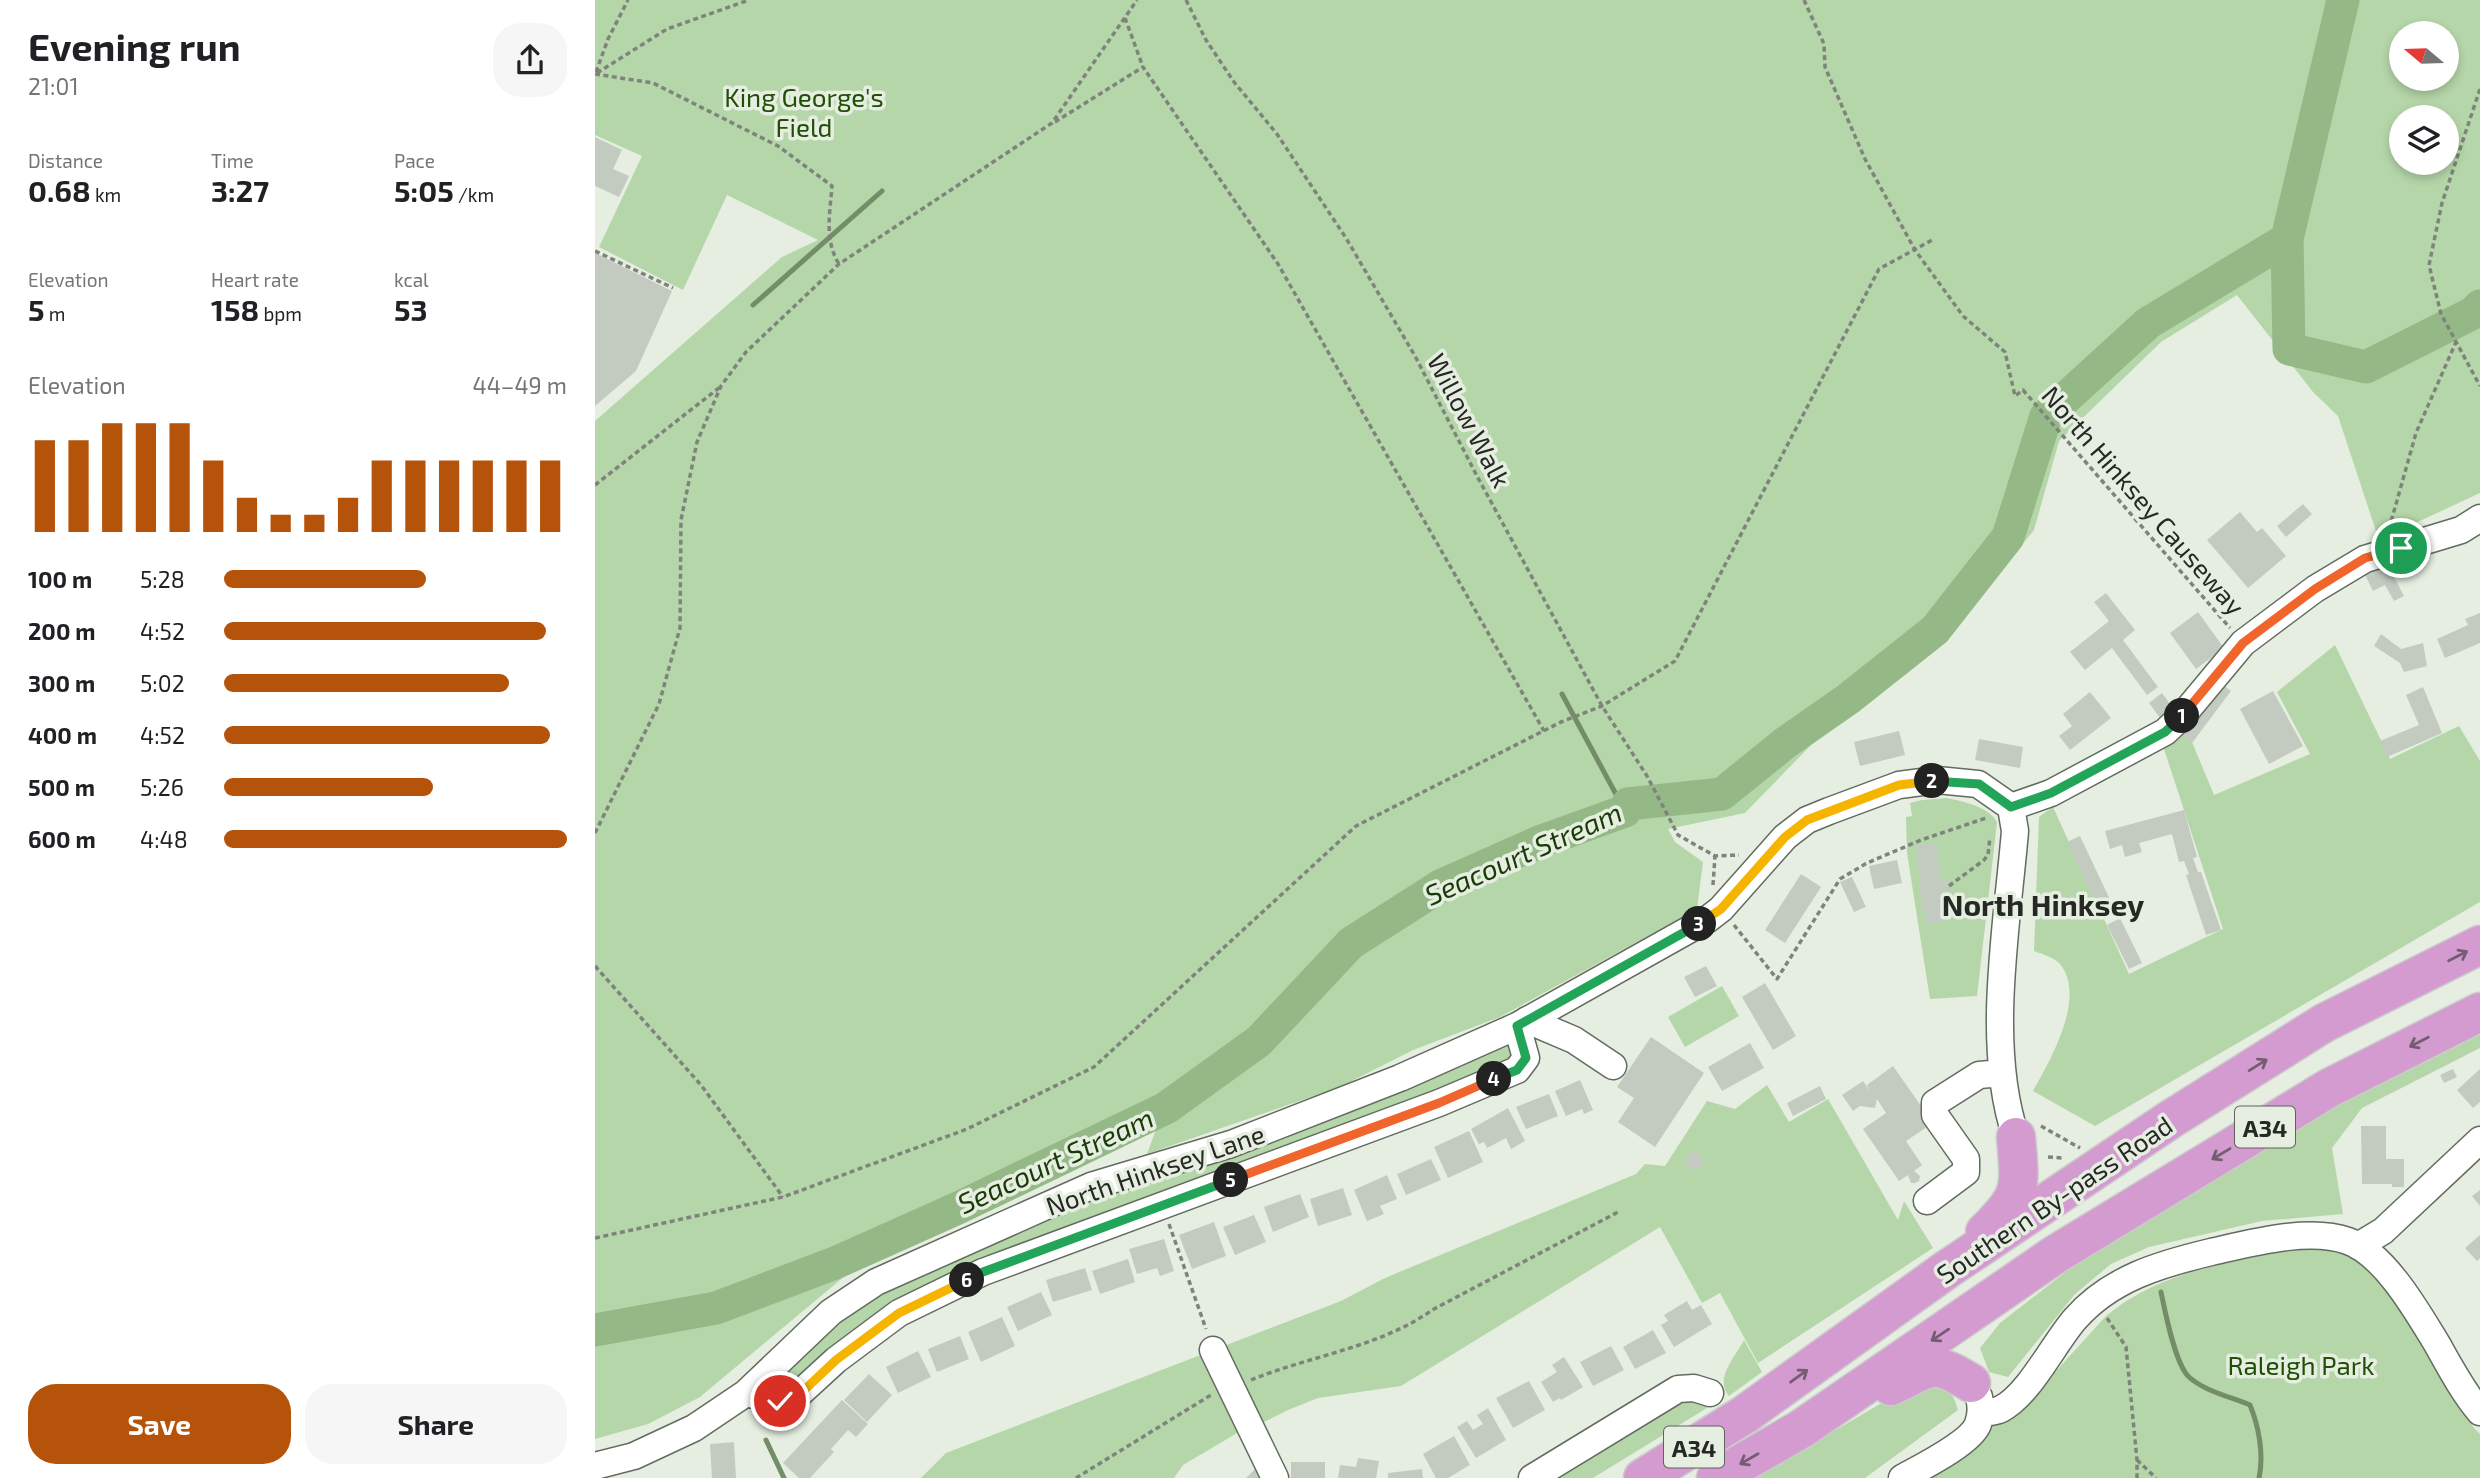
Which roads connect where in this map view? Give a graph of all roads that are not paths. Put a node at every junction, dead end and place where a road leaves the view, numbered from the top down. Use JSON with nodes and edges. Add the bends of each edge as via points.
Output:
{"nodes":[{"id":1,"x":2480,"y":518,"type":"edge"},
{"id":2,"x":2002,"y":811,"type":"junction"},
{"id":3,"x":2480,"y":945,"type":"edge"},
{"id":4,"x":2480,"y":1012,"type":"edge"},
{"id":5,"x":1522,"y":1023,"type":"junction"},
{"id":6,"x":1613,"y":1066,"type":"dead end"},
{"id":7,"x":2002,"y":1073,"type":"junction"},
{"id":8,"x":2024,"y":1128,"type":"junction"},
{"id":9,"x":2480,"y":1140,"type":"edge"},
{"id":10,"x":2138,"y":1141,"type":"junction"},
{"id":11,"x":1927,"y":1201,"type":"dead end"},
{"id":12,"x":2358,"y":1246,"type":"junction"},
{"id":13,"x":2056,"y":1254,"type":"junction"},
{"id":14,"x":1946,"y":1270,"type":"junction"},
{"id":15,"x":1213,"y":1350,"type":"road end"},
{"id":16,"x":745,"y":1393,"type":"junction"},
{"id":17,"x":1710,"y":1393,"type":"dead end"},
{"id":18,"x":1976,"y":1398,"type":"junction"},
{"id":19,"x":2480,"y":1412,"type":"edge"},
{"id":20,"x":1801,"y":1429,"type":"junction"},
{"id":21,"x":595,"y":1466,"type":"edge"},
{"id":22,"x":1275,"y":1478,"type":"edge"},
{"id":23,"x":1532,"y":1478,"type":"edge"},
{"id":24,"x":1643,"y":1478,"type":"edge"},
{"id":25,"x":1716,"y":1478,"type":"edge"},
{"id":26,"x":1902,"y":1478,"type":"edge"}],
"edges":[{"from":1,"to":2,"type":"street","via":[[2461,530],[2365,558],[2243,643],[2165,732],[2051,793]]},
{"from":2,"to":5,"type":"street","name":"North Hinksey Lane","via":[[1979,784],[1937,780],[1899,785],[1807,820],[1785,837],[1708,919]]},
{"from":2,"to":7,"type":"street","via":[[2015,831],[2001,995]]},
{"from":10,"to":3,"type":"highway","name":"Southern By-pass Road","number":"A34","one_way":true,"via":[[2324,1023]]},
{"from":4,"to":13,"type":"highway","name":"Southern By-pass Road","number":"A34","one_way":true,"via":[[2329,1088]]},
{"from":5,"to":6,"type":"street","via":[[1574,1040]]},
{"from":5,"to":16,"type":"street","name":"North Hinksey Lane","via":[[1400,1078],[1231,1144],[1091,1186],[876,1282],[831,1312]]},
{"from":5,"to":16,"type":"street","name":"North Hinksey Lane","via":[[1526,1058],[1517,1070],[983,1272],[899,1313],[836,1360],[800,1394],[780,1401]]},
{"from":7,"to":8,"type":"street","via":[[2003,1090]]},
{"from":7,"to":11,"type":"street","via":[[1979,1075],[1935,1103],[1935,1115],[1966,1159],[1966,1172]]},
{"from":8,"to":10,"type":"highway","via":[[2032,1160],[2042,1170],[2059,1173]]},
{"from":8,"to":14,"type":"highway","via":[[2020,1185],[2011,1205]]},
{"from":9,"to":12,"type":"street","via":[[2383,1231]]},
{"from":10,"to":14,"type":"highway","name":"Southern By-pass Road","number":"A34"},
{"from":12,"to":18,"type":"street","via":[[2314,1236],[2273,1239],[2168,1263],[2133,1276],[2112,1287],[2075,1319],[2019,1395],[2001,1409]]},
{"from":12,"to":19,"type":"street","via":[[2400,1286]]},
{"from":13,"to":18,"type":"highway","via":[[1990,1314],[1973,1338],[1966,1361]]},
{"from":13,"to":20,"type":"highway","name":"Southern By-pass Road","number":"A34","one_way":true},
{"from":24,"to":14,"type":"highway","name":"Southern By-pass Road","number":"A34","one_way":true,"via":[[1744,1415]]},
{"from":15,"to":22,"type":"street"},
{"from":16,"to":21,"type":"street","name":"North Hinksey Lane","via":[[694,1428],[634,1455]]},
{"from":17,"to":23,"type":"street","via":[[1678,1389]]},
{"from":18,"to":20,"type":"highway","via":[[1949,1370],[1932,1366]]},
{"from":18,"to":26,"type":"street","via":[[1978,1427]]},
{"from":20,"to":25,"type":"highway","name":"Southern By-pass Road","number":"A34","one_way":true}]}
